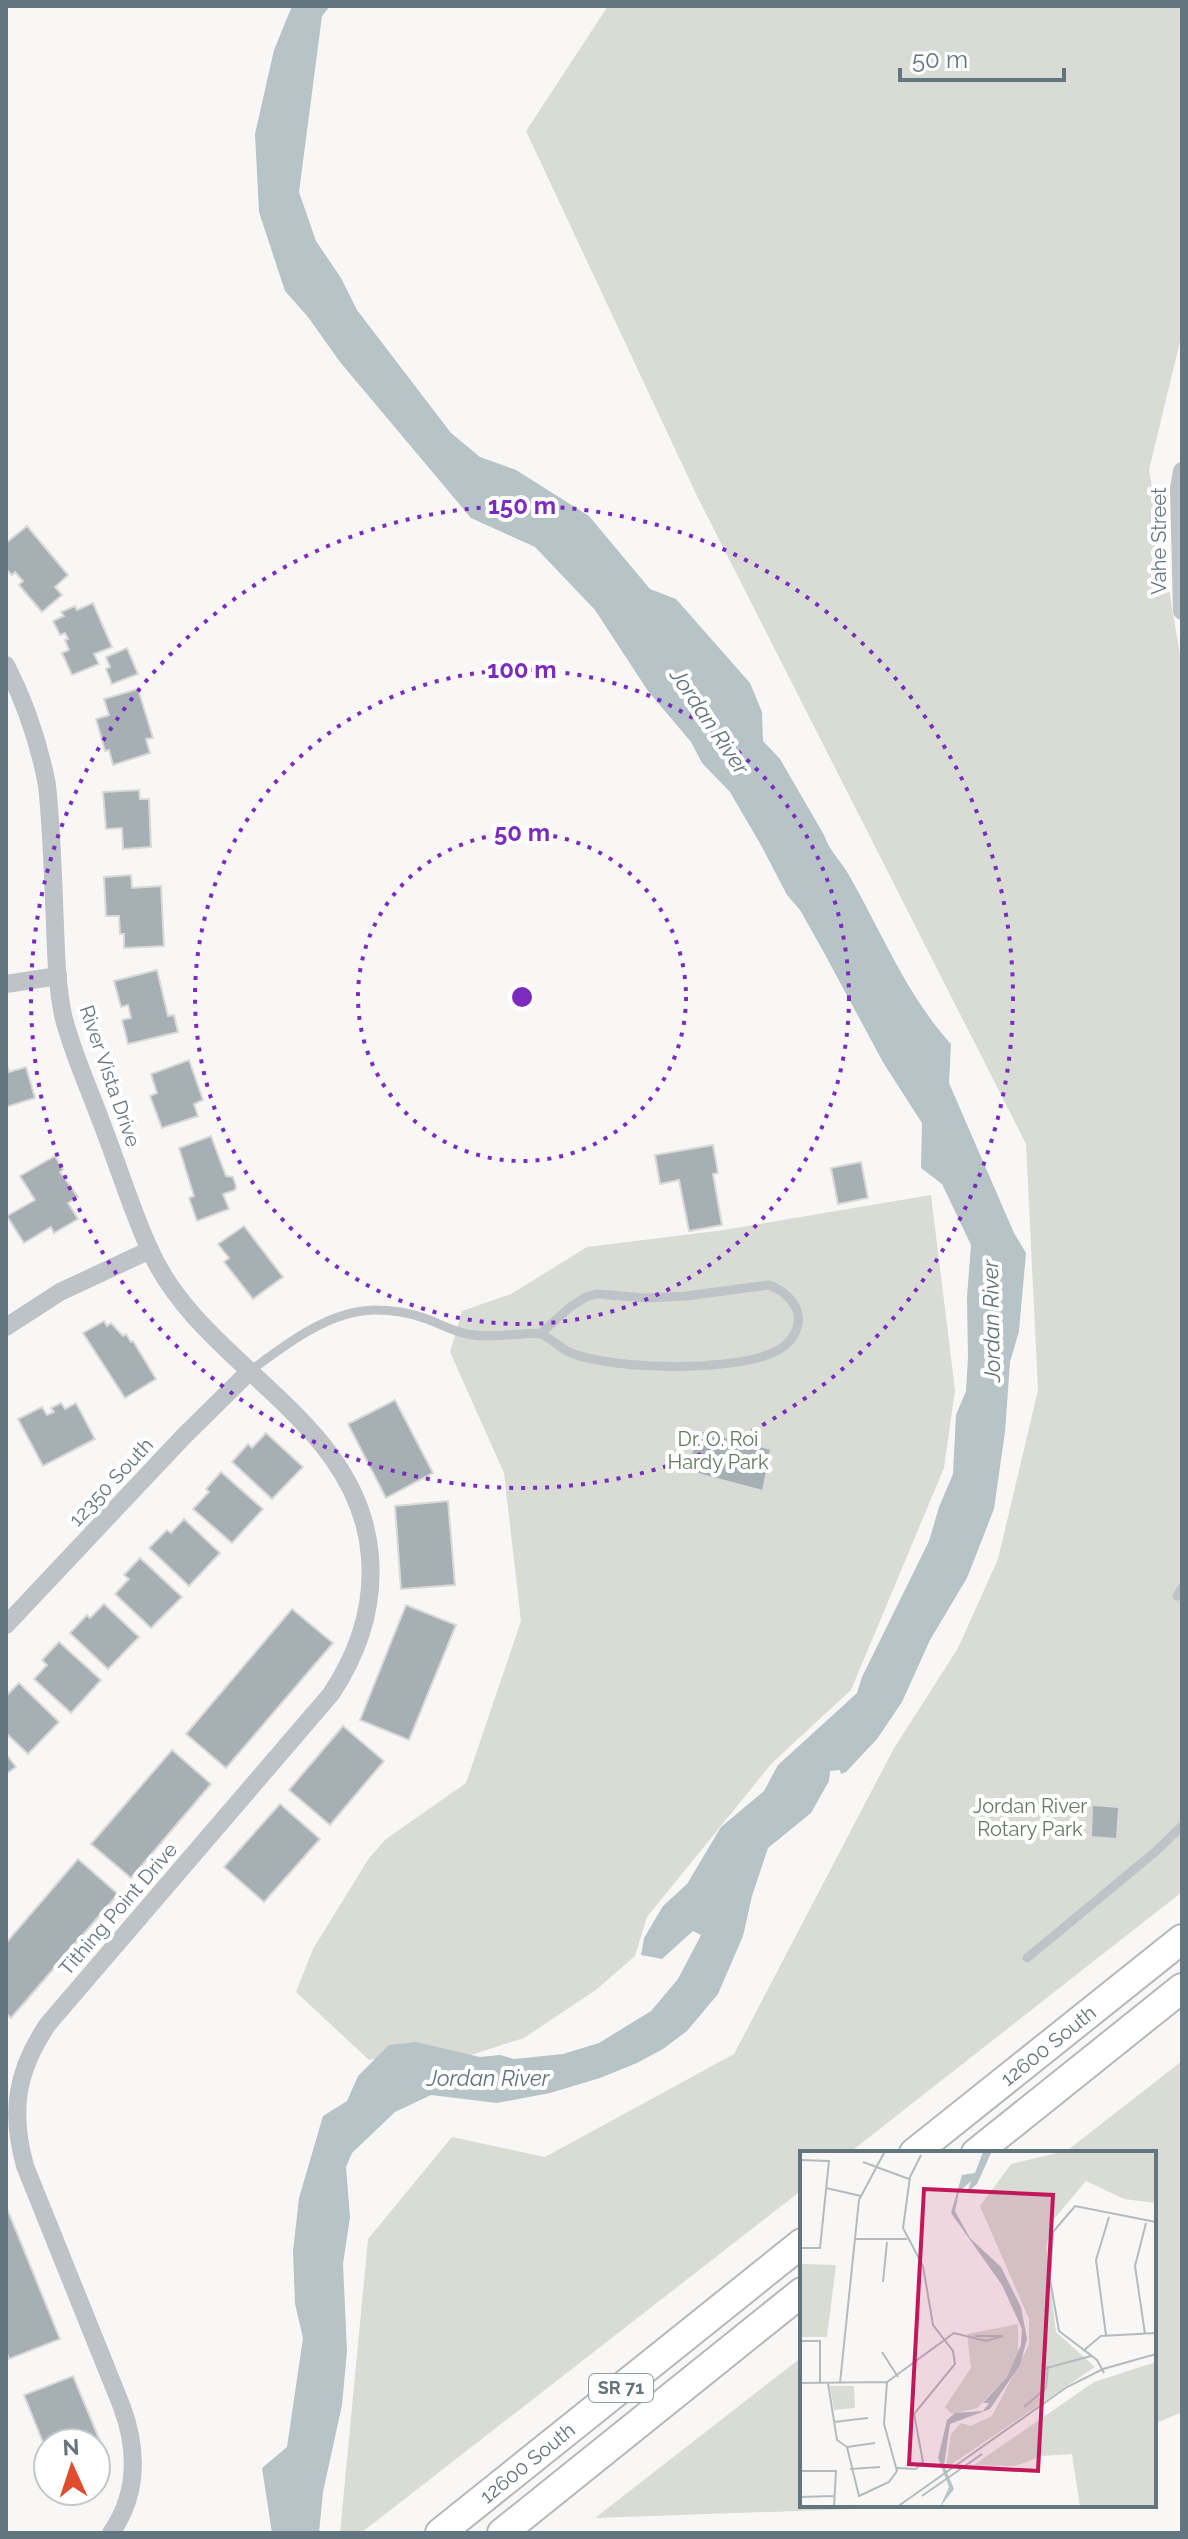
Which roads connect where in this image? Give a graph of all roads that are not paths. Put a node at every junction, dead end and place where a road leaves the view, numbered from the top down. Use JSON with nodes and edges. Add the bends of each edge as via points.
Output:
{"nodes":[{"id":1,"x":1182,"y":471,"type":"edge"},
{"id":2,"x":1182,"y":611,"type":"edge"},
{"id":3,"x":6,"y":665,"type":"edge"},
{"id":4,"x":58,"y":976,"type":"junction"},
{"id":5,"x":6,"y":984,"type":"edge"},
{"id":6,"x":150,"y":1250,"type":"junction"},
{"id":7,"x":6,"y":1327,"type":"edge"},
{"id":8,"x":540,"y":1334,"type":"junction"},
{"id":9,"x":250,"y":1371,"type":"junction"},
{"id":10,"x":6,"y":1625,"type":"edge"},
{"id":11,"x":1182,"y":1826,"type":"edge"},
{"id":12,"x":1182,"y":1939,"type":"edge"},
{"id":13,"x":1027,"y":1958,"type":"dead end"},
{"id":14,"x":1182,"y":1988,"type":"edge"},
{"id":15,"x":917,"y":2151,"type":"edge"},
{"id":16,"x":978,"y":2151,"type":"edge"},
{"id":17,"x":800,"y":2245,"type":"edge"},
{"id":18,"x":800,"y":2294,"type":"edge"},
{"id":19,"x":111,"y":2533,"type":"edge"},
{"id":20,"x":440,"y":2533,"type":"edge"},
{"id":21,"x":502,"y":2533,"type":"edge"}],
"edges":[{"from":1,"to":2,"type":"street","name":"Vahe Street"},
{"from":3,"to":4,"type":"street","name":"River Vista Drive","via":[[27,709],[47,785]]},
{"from":4,"to":5,"type":"street"},
{"from":4,"to":6,"type":"street","name":"River Vista Drive","via":[[75,1052]]},
{"from":6,"to":7,"type":"street","via":[[60,1292]]},
{"from":6,"to":9,"type":"street","name":"River Vista Drive","via":[[199,1323]]},
{"from":8,"to":8,"type":"lane","via":[[570,1307],[596,1294],[686,1296],[769,1285],[789,1298],[799,1319],[791,1341],[773,1353],[689,1367],[602,1361],[570,1353]]},
{"from":8,"to":9,"type":"lane","via":[[467,1334],[407,1313],[373,1310],[319,1326]]},
{"from":9,"to":10,"type":"street","name":"12350 South"},
{"from":9,"to":19,"type":"street","name":"Tithing Point Drive","via":[[304,1424],[346,1478],[369,1546],[370,1592],[362,1635],[331,1694],[48,2024],[22,2074],[17,2130],[25,2166],[133,2444],[132,2484]]},
{"from":11,"to":13,"type":"lane"},
{"from":12,"to":15,"type":"main road","name":"12600 South"},
{"from":14,"to":16,"type":"main road","name":"12600 South"},
{"from":17,"to":20,"type":"main road","name":"12600 South","number":"SR 71"},
{"from":18,"to":21,"type":"main road","name":"12600 South","number":"SR 71"}]}
